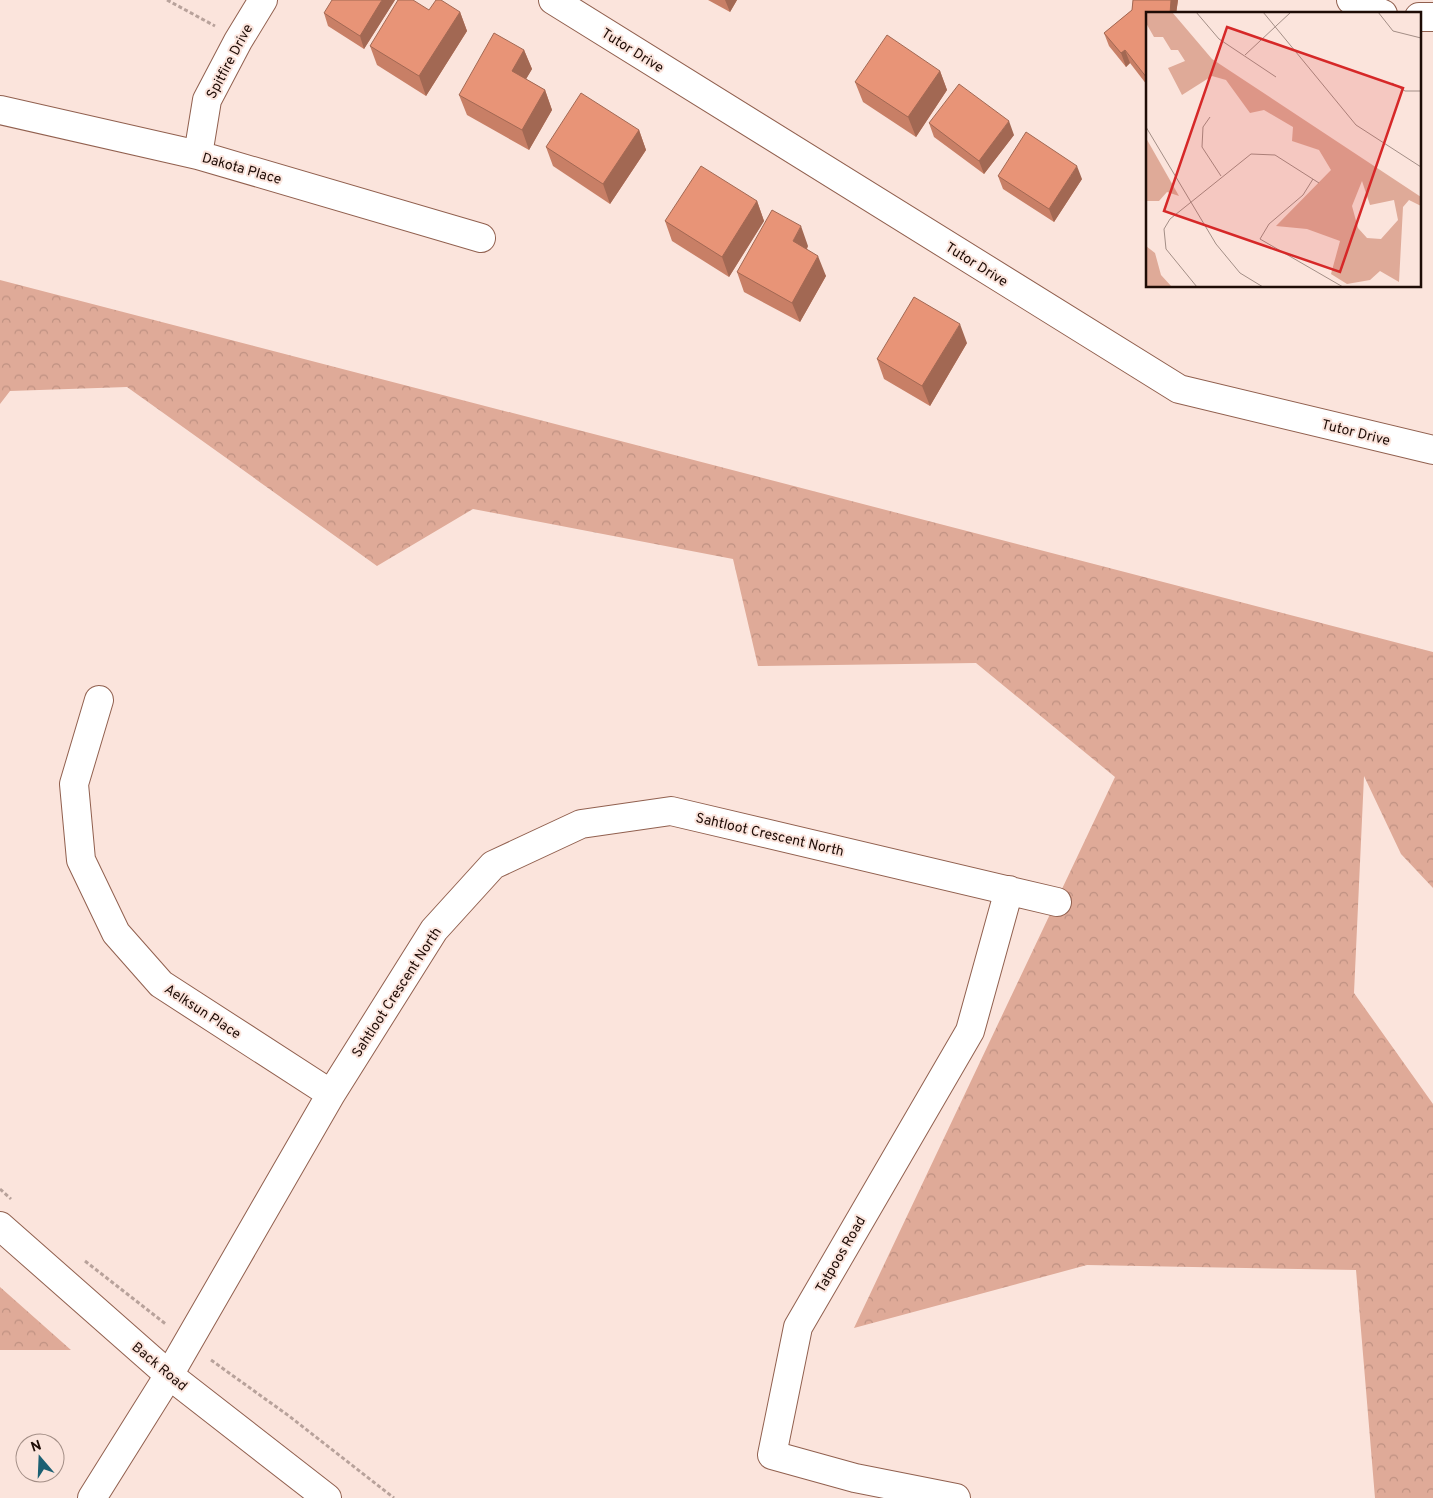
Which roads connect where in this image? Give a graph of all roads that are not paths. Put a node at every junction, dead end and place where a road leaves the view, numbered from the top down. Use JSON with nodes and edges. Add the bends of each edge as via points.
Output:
{"nodes":[{"id":1,"x":264,"y":0,"type":"edge"},
{"id":2,"x":553,"y":0,"type":"edge"},
{"id":3,"x":1351,"y":0,"type":"edge"},
{"id":4,"x":1378,"y":12,"type":"edge"},
{"id":5,"x":1420,"y":17,"type":"edge"},
{"id":6,"x":1433,"y":17,"type":"edge"},
{"id":7,"x":0,"y":110,"type":"edge"},
{"id":8,"x":198,"y":155,"type":"junction"},
{"id":9,"x":481,"y":238,"type":"dead end"},
{"id":10,"x":1433,"y":450,"type":"edge"},
{"id":11,"x":99,"y":700,"type":"dead end"},
{"id":12,"x":1009,"y":890,"type":"junction"},
{"id":13,"x":1057,"y":902,"type":"dead end"},
{"id":14,"x":331,"y":1094,"type":"junction"},
{"id":15,"x":0,"y":1226,"type":"edge"},
{"id":16,"x":170,"y":1376,"type":"junction"},
{"id":17,"x":92,"y":1498,"type":"edge"},
{"id":18,"x":327,"y":1498,"type":"edge"},
{"id":19,"x":956,"y":1498,"type":"edge"}],
"edges":[{"from":1,"to":8,"type":"street","name":"Spitfire Drive","via":[[207,100]]},
{"from":2,"to":10,"type":"street","name":"Tutor Drive","via":[[1179,389]]},
{"from":3,"to":4,"type":"street"},
{"from":5,"to":6,"type":"street"},
{"from":7,"to":8,"type":"street","name":"Dakota Place"},
{"from":8,"to":9,"type":"street","name":"Dakota Place"},
{"from":11,"to":14,"type":"street","name":"Aelksun Place","via":[[74,784],[81,860],[116,933],[161,984]]},
{"from":12,"to":13,"type":"street","name":"Sahtloot Crescent North"},
{"from":12,"to":14,"type":"street","name":"Sahtloot Crescent North","via":[[671,810],[581,824],[493,865],[440,922]]},
{"from":12,"to":19,"type":"street","name":"Tatpoos Road","via":[[970,1031],[798,1327],[772,1455],[855,1478]]},
{"from":14,"to":16,"type":"street","name":"Sahtloot Crescent North"},
{"from":15,"to":16,"type":"street","name":"Back Road"},
{"from":16,"to":17,"type":"street","name":"Sahtloot Crescent North"},
{"from":16,"to":18,"type":"street","name":"Back Road"}]}
